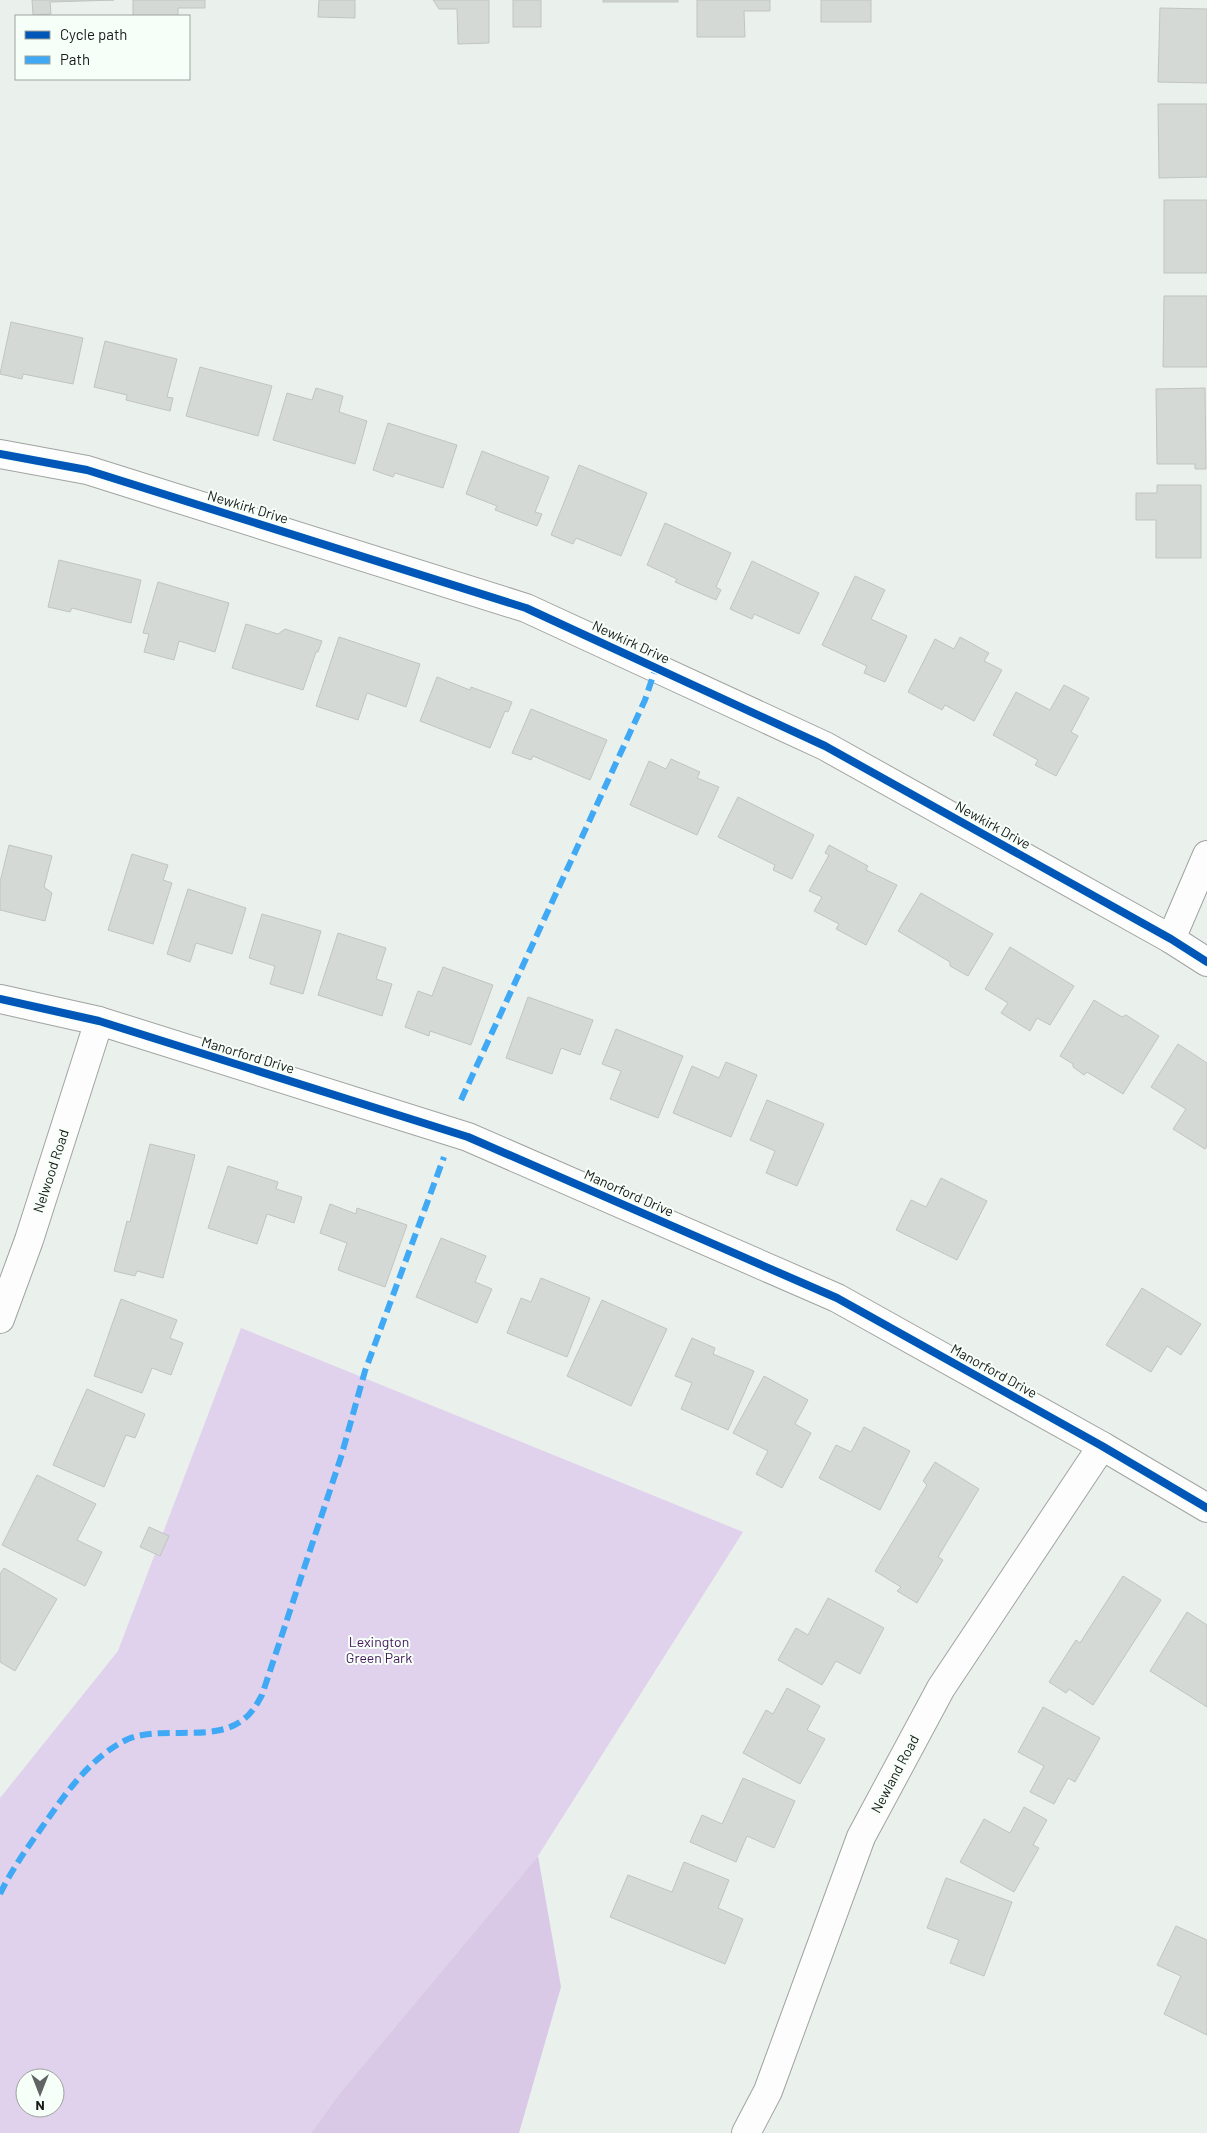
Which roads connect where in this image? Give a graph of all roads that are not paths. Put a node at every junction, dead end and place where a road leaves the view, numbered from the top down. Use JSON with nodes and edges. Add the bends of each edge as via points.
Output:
{"nodes":[{"id":1,"x":0,"y":454,"type":"edge"},
{"id":2,"x":1207,"y":855,"type":"edge"},
{"id":3,"x":1170,"y":939,"type":"junction"},
{"id":4,"x":1207,"y":962,"type":"edge"},
{"id":5,"x":0,"y":999,"type":"edge"},
{"id":6,"x":99,"y":1021,"type":"junction"},
{"id":7,"x":0,"y":1319,"type":"edge"},
{"id":8,"x":1102,"y":1446,"type":"junction"},
{"id":9,"x":1207,"y":1508,"type":"edge"},
{"id":10,"x":746,"y":2133,"type":"edge"}],
"edges":[{"from":1,"to":3,"type":"street","name":"Newkirk Drive","via":[[87,470],[526,608],[826,746]]},
{"from":2,"to":3,"type":"street"},
{"from":3,"to":4,"type":"street","name":"Newkirk Drive"},
{"from":5,"to":6,"type":"street","name":"Manorford Drive"},
{"from":6,"to":7,"type":"street","name":"Nelwood Road","via":[[29,1240]]},
{"from":6,"to":8,"type":"street","name":"Manorford Drive","via":[[468,1137],[837,1298]]},
{"from":8,"to":9,"type":"street","name":"Manorford Drive"},
{"from":8,"to":10,"type":"street","name":"Newland Road","via":[[941,1688],[861,1838],[768,2091]]}]}
